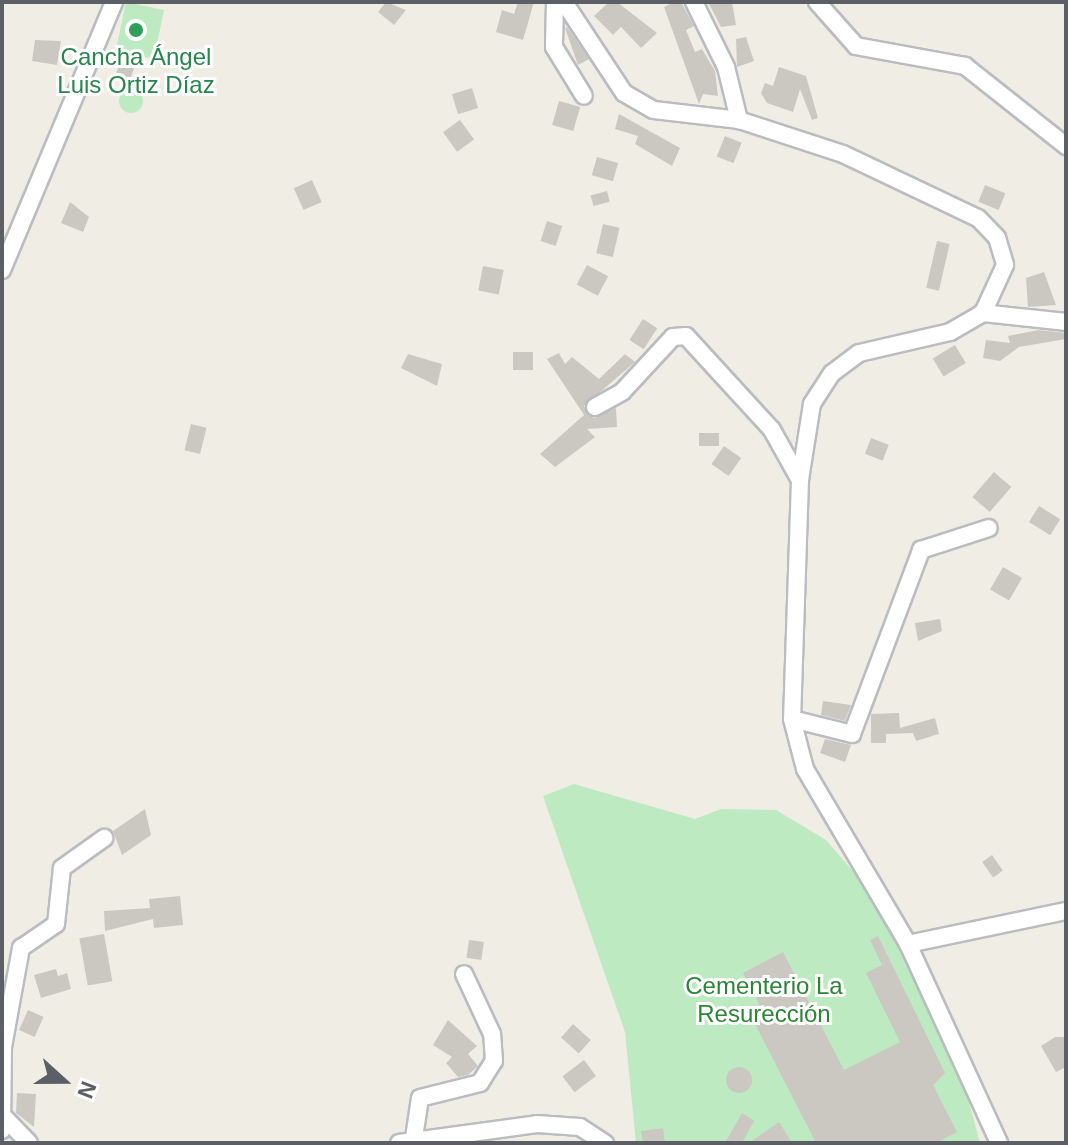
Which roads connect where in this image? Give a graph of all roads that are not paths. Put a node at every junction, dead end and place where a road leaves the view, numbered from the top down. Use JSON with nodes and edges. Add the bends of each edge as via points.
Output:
{"nodes":[{"id":1,"x":114,"y":2,"type":"edge"},
{"id":2,"x":555,"y":2,"type":"edge"},
{"id":3,"x":564,"y":2,"type":"edge"},
{"id":4,"x":694,"y":2,"type":"edge"},
{"id":5,"x":817,"y":2,"type":"edge"},
{"id":6,"x":584,"y":96,"type":"dead end"},
{"id":7,"x":739,"y":120,"type":"junction"},
{"id":8,"x":1066,"y":146,"type":"edge"},
{"id":9,"x":2,"y":270,"type":"edge"},
{"id":10,"x":982,"y":313,"type":"junction"},
{"id":11,"x":1066,"y":322,"type":"edge"},
{"id":12,"x":595,"y":407,"type":"dead end"},
{"id":13,"x":800,"y":480,"type":"junction"},
{"id":14,"x":989,"y":528,"type":"dead end"},
{"id":15,"x":792,"y":719,"type":"junction"},
{"id":16,"x":104,"y":838,"type":"dead end"},
{"id":17,"x":1066,"y":911,"type":"edge"},
{"id":18,"x":908,"y":944,"type":"junction"},
{"id":19,"x":464,"y":974,"type":"dead end"},
{"id":20,"x":3,"y":1122,"type":"edge"},
{"id":21,"x":407,"y":1141,"type":"edge"},
{"id":22,"x":29,"y":1143,"type":"edge"},
{"id":23,"x":605,"y":1143,"type":"edge"},
{"id":24,"x":999,"y":1143,"type":"edge"}],
"edges":[{"from":1,"to":9,"type":"street"},
{"from":2,"to":6,"type":"street","via":[[554,47]]},
{"from":3,"to":7,"type":"street","via":[[624,93],[654,110]]},
{"from":4,"to":7,"type":"street","via":[[726,67]]},
{"from":5,"to":8,"type":"street","via":[[856,46],[965,66]]},
{"from":7,"to":10,"type":"street","via":[[843,154],[978,218],[997,238],[1005,265],[998,293]]},
{"from":10,"to":11,"type":"street"},
{"from":10,"to":13,"type":"street","via":[[950,332],[859,353],[832,373],[812,404]]},
{"from":12,"to":13,"type":"street","via":[[622,392],[673,337],[686,336],[772,430]]},
{"from":13,"to":15,"type":"street"},
{"from":14,"to":15,"type":"street","via":[[921,550],[852,734]]},
{"from":15,"to":18,"type":"street","via":[[813,785]]},
{"from":16,"to":20,"type":"street","via":[[62,868],[56,924],[21,948],[3,1047]]},
{"from":17,"to":18,"type":"street"},
{"from":18,"to":24,"type":"street"},
{"from":19,"to":21,"type":"street","via":[[492,1034],[494,1061],[480,1083],[420,1098]]},
{"from":20,"to":22,"type":"street"},
{"from":21,"to":23,"type":"street","via":[[537,1124],[580,1127]]}]}
